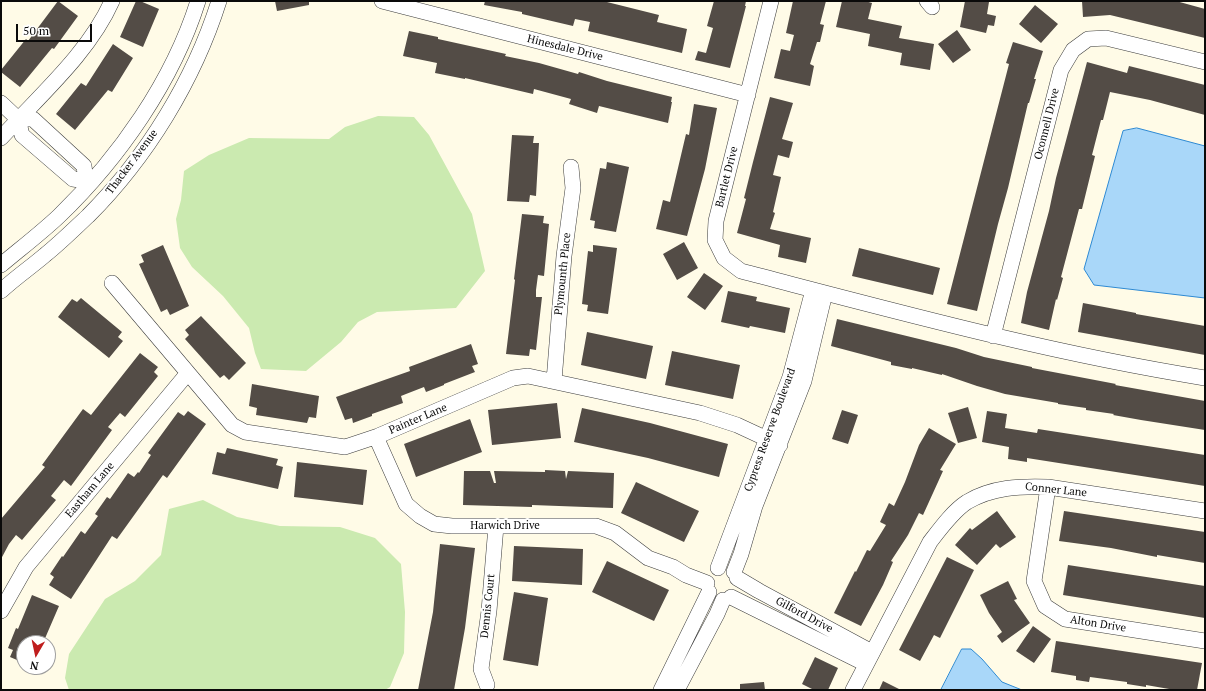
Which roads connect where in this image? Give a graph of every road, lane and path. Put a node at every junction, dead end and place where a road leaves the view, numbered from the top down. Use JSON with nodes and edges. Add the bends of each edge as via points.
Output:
{"nodes":[{"id":1,"x":112,"y":1,"type":"edge"},
{"id":2,"x":198,"y":1,"type":"edge"},
{"id":3,"x":219,"y":1,"type":"edge"},
{"id":4,"x":382,"y":1,"type":"edge"},
{"id":5,"x":771,"y":1,"type":"edge"},
{"id":6,"x":1205,"y":62,"type":"edge"},
{"id":7,"x":748,"y":95,"type":"junction"},
{"id":8,"x":1,"y":103,"type":"edge"},
{"id":9,"x":18,"y":119,"type":"junction"},
{"id":10,"x":1,"y":138,"type":"edge"},
{"id":11,"x":68,"y":151,"type":"junction"},
{"id":12,"x":56,"y":164,"type":"junction"},
{"id":13,"x":571,"y":167,"type":"dead end"},
{"id":14,"x":88,"y":183,"type":"junction"},
{"id":15,"x":105,"y":198,"type":"junction"},
{"id":16,"x":1,"y":265,"type":"edge"},
{"id":17,"x":112,"y":283,"type":"dead end"},
{"id":18,"x":1,"y":291,"type":"edge"},
{"id":19,"x":819,"y":292,"type":"junction"},
{"id":20,"x":993,"y":336,"type":"junction"},
{"id":21,"x":187,"y":374,"type":"junction"},
{"id":22,"x":1205,"y":378,"type":"edge"},
{"id":23,"x":554,"y":381,"type":"junction"},
{"id":24,"x":376,"y":436,"type":"junction"},
{"id":25,"x":774,"y":442,"type":"junction"},
{"id":26,"x":1048,"y":487,"type":"junction"},
{"id":27,"x":1205,"y":510,"type":"edge"},
{"id":28,"x":496,"y":526,"type":"junction"},
{"id":29,"x":736,"y":575,"type":"junction"},
{"id":30,"x":711,"y":579,"type":"junction"},
{"id":31,"x":727,"y":599,"type":"junction"},
{"id":32,"x":1,"y":611,"type":"edge"},
{"id":33,"x":1205,"y":641,"type":"edge"},
{"id":34,"x":869,"y":658,"type":"junction"},
{"id":35,"x":487,"y":685,"type":"dead end"},
{"id":36,"x":661,"y":690,"type":"edge"},
{"id":37,"x":677,"y":690,"type":"edge"},
{"id":38,"x":853,"y":690,"type":"edge"}],
"edges":[{"from":1,"to":9,"type":"street","via":[[104,18],[82,49]]},
{"from":2,"to":14,"type":"street","name":"Thacker Avenue","via":[[175,58],[148,106],[118,150]]},
{"from":3,"to":15,"type":"street","name":"Thacker Avenue","via":[[196,60],[180,92],[137,159]]},
{"from":4,"to":7,"type":"street","name":"Hinesdale Drive"},
{"from":5,"to":7,"type":"street","name":"Bartlet Drive"},
{"from":6,"to":20,"type":"street","name":"Oconnell Drive","via":[[1106,38],[1088,40],[1073,50],[1061,70]]},
{"from":7,"to":19,"type":"street","name":"Bartlet Drive","via":[[716,221],[715,240],[724,258],[741,271]]},
{"from":8,"to":9,"type":"street"},
{"from":9,"to":10,"type":"street"},
{"from":9,"to":11,"type":"street","via":[[34,119]]},
{"from":9,"to":12,"type":"street","via":[[22,135]]},
{"from":11,"to":12,"type":"street"},
{"from":11,"to":14,"type":"street","via":[[84,166]]},
{"from":12,"to":14,"type":"street","via":[[73,179]]},
{"from":13,"to":23,"type":"street","name":"Plymounth Place","via":[[573,188],[564,256]]},
{"from":14,"to":15,"type":"street"},
{"from":14,"to":16,"type":"street","name":"Thacker Avenue","via":[[58,217]]},
{"from":15,"to":18,"type":"street","name":"Thacker Avenue","via":[[47,254]]},
{"from":17,"to":21,"type":"street","name":"Painter Lane"},
{"from":19,"to":20,"type":"street"},
{"from":19,"to":25,"type":"street","name":"Cypress Reserve Boulevard","via":[[790,378]]},
{"from":20,"to":22,"type":"street","via":[[1143,368]]},
{"from":21,"to":24,"type":"street","name":"Painter Lane","via":[[232,425],[245,432],[346,447]]},
{"from":21,"to":32,"type":"street","name":"Eastham Lane","via":[[26,567]]},
{"from":23,"to":24,"type":"street","name":"Painter Lane","via":[[528,376],[513,378]]},
{"from":23,"to":25,"type":"street","name":"Painter Lane","via":[[700,413],[737,424]]},
{"from":24,"to":28,"type":"street","name":"Harwich Drive","via":[[406,504],[420,516],[434,524]]},
{"from":25,"to":29,"type":"street","name":"Cypress Reserve Boulevard"},
{"from":25,"to":30,"type":"street","name":"Cypress Reserve Boulevard"},
{"from":26,"to":27,"type":"street","name":"Conner Lane"},
{"from":26,"to":33,"type":"street","name":"Alton Drive","via":[[1034,581],[1045,606],[1065,619]]},
{"from":26,"to":34,"type":"street","name":"Conner Lane","via":[[1023,486],[992,490],[967,502],[952,516],[930,542]]},
{"from":28,"to":30,"type":"street","name":"Harwich Drive","via":[[596,526],[616,533],[648,558],[673,567],[689,568]]},
{"from":28,"to":35,"type":"street","name":"Dennis Court","via":[[481,669]]},
{"from":29,"to":30,"type":"street","via":[[724,568]]},
{"from":29,"to":31,"type":"street","via":[[739,585],[736,592]]},
{"from":29,"to":34,"type":"street","name":"Gilford Drive"},
{"from":30,"to":31,"type":"street","via":[[715,598]]},
{"from":30,"to":36,"type":"street","name":"Cypress Reserve Boulevard"},
{"from":31,"to":34,"type":"street","name":"Gilford Drive"},
{"from":31,"to":37,"type":"street"},
{"from":34,"to":38,"type":"street","name":"Conner Lane"}]}
